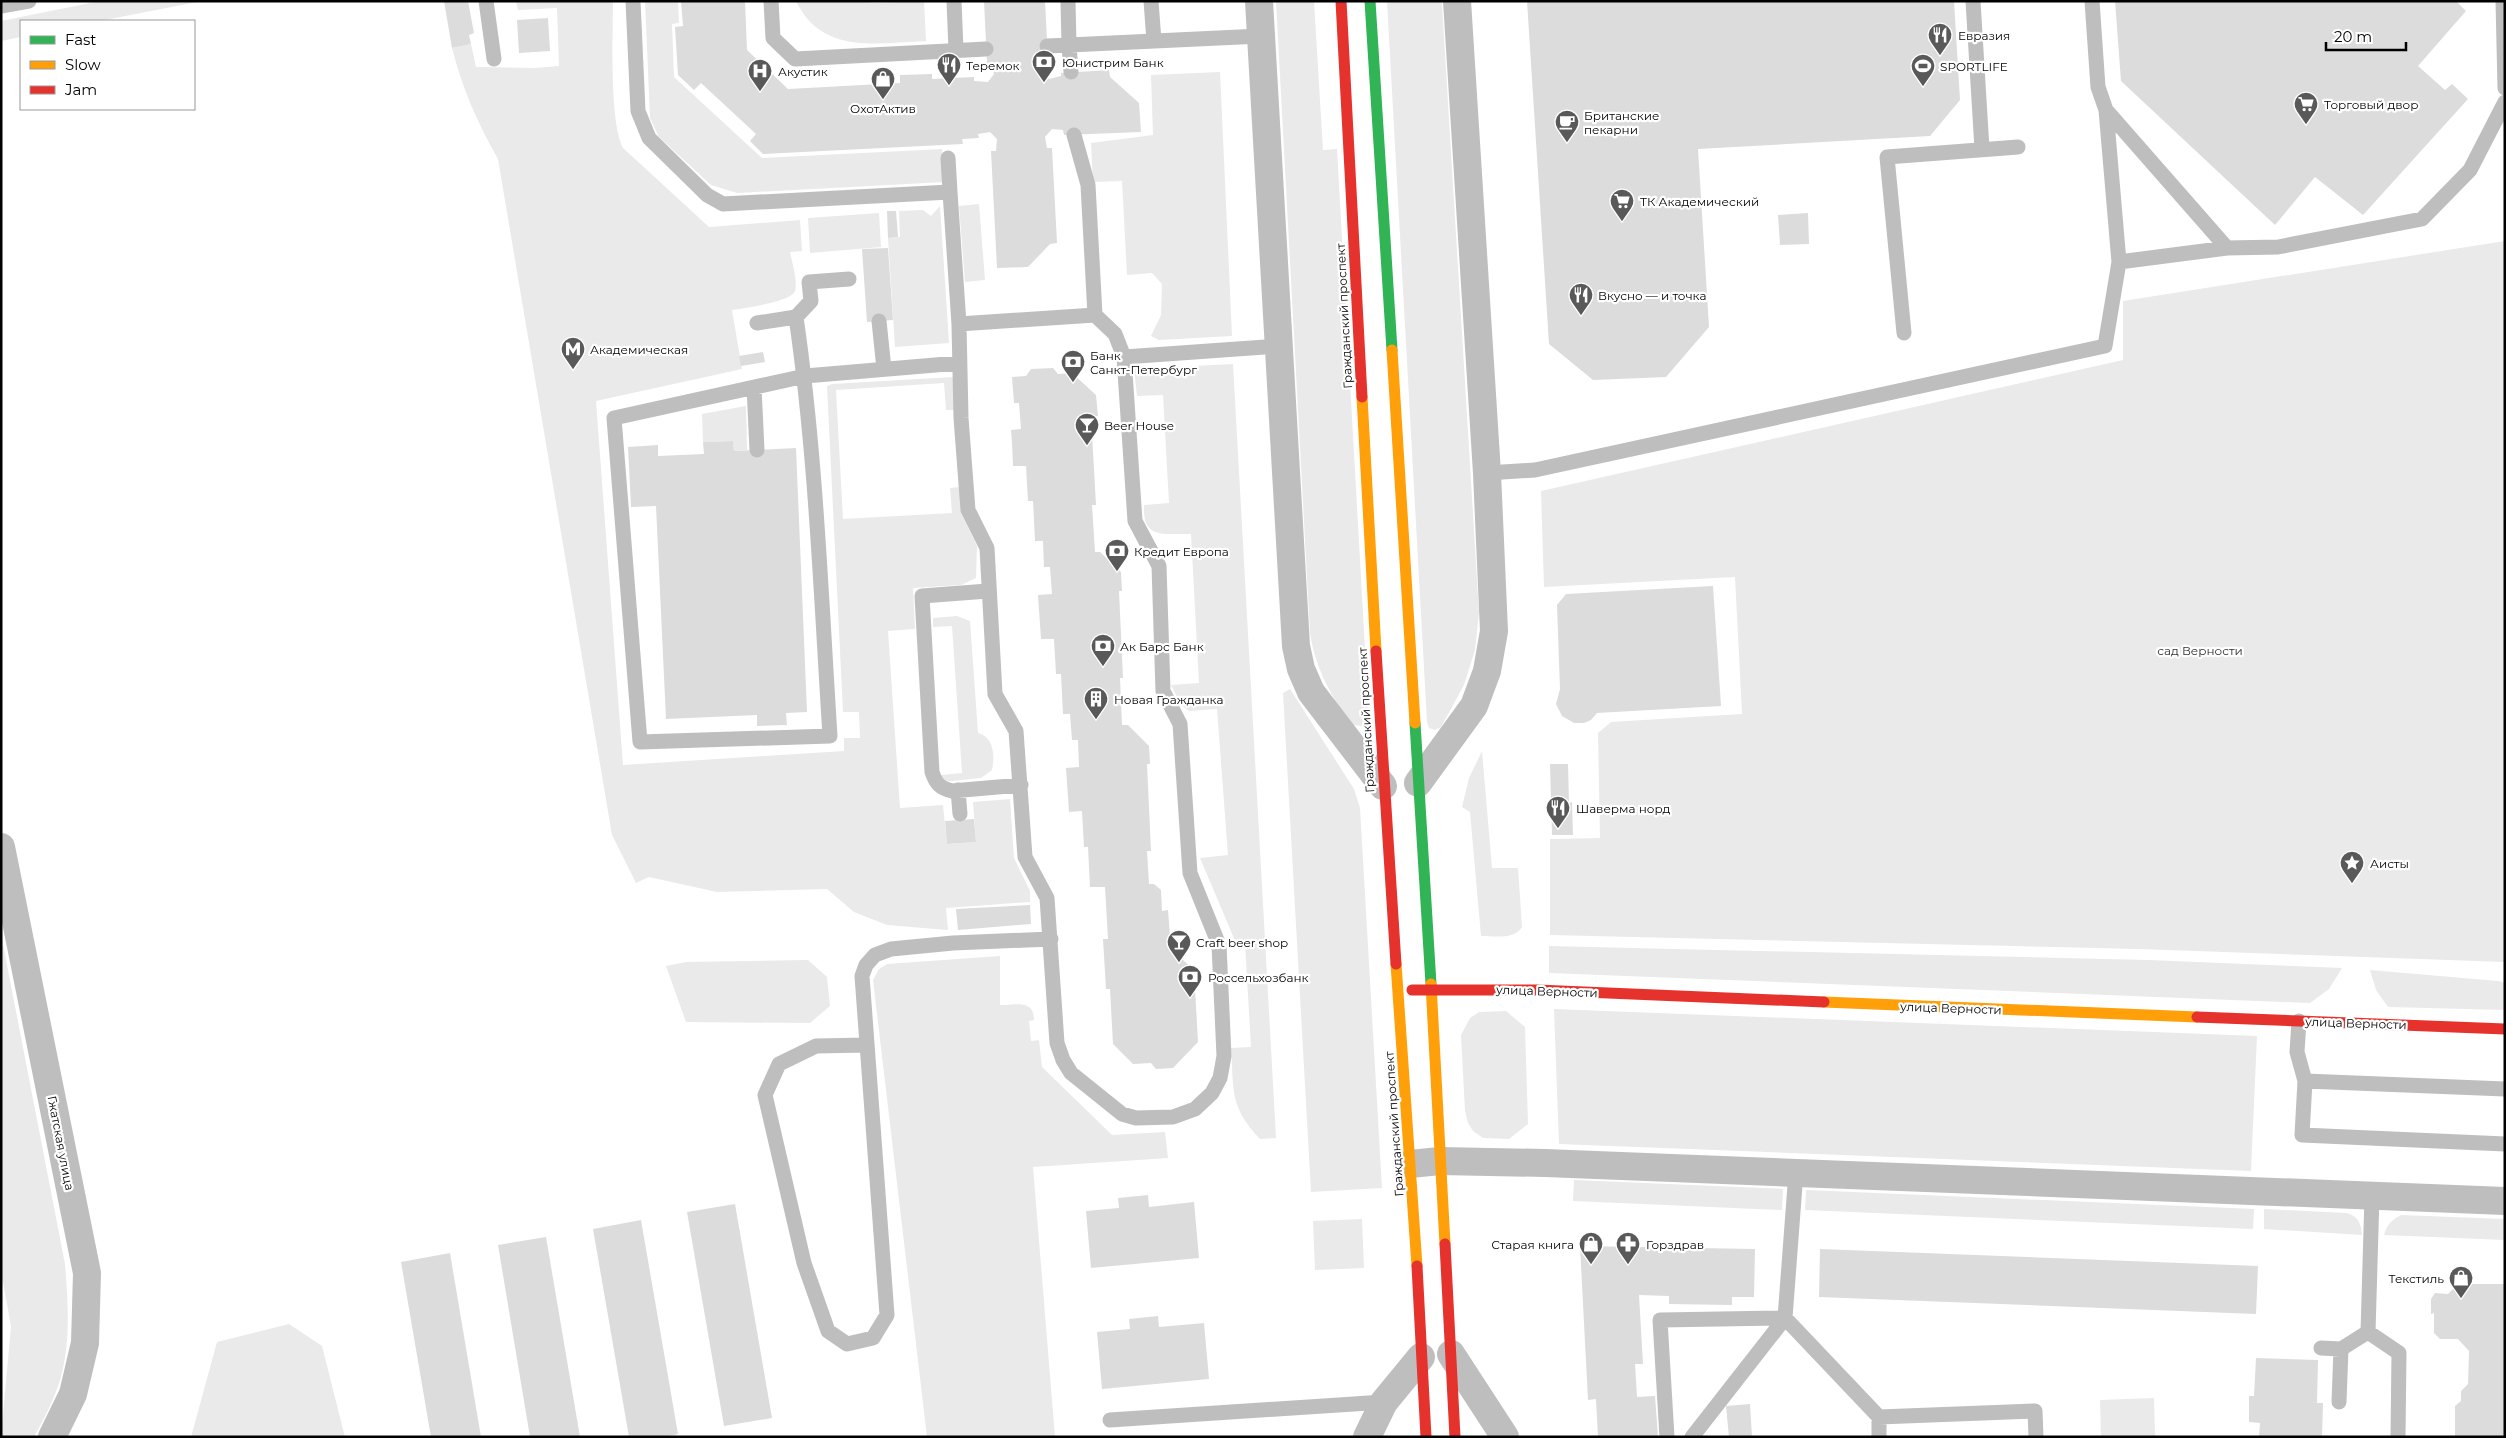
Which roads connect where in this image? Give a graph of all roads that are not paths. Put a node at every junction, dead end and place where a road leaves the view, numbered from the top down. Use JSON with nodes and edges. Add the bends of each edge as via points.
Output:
{"nodes":[{"id":1,"x":28,"y":1,"type":"edge"},
{"id":2,"x":486,"y":1,"type":"edge"},
{"id":3,"x":633,"y":1,"type":"edge"},
{"id":4,"x":771,"y":1,"type":"edge"},
{"id":5,"x":954,"y":1,"type":"edge"},
{"id":6,"x":1068,"y":1,"type":"edge"},
{"id":7,"x":1151,"y":1,"type":"edge"},
{"id":8,"x":1259,"y":1,"type":"edge"},
{"id":9,"x":1341,"y":1,"type":"edge"},
{"id":10,"x":1370,"y":1,"type":"edge"},
{"id":11,"x":1457,"y":1,"type":"edge"},
{"id":12,"x":1972,"y":1,"type":"edge"},
{"id":13,"x":2092,"y":1,"type":"edge"},
{"id":14,"x":2503,"y":1,"type":"edge"},
{"id":15,"x":1,"y":6,"type":"edge"},
{"id":16,"x":2504,"y":33,"type":"edge"},
{"id":17,"x":1261,"y":36,"type":"junction"},
{"id":18,"x":1154,"y":41,"type":"junction"},
{"id":19,"x":1069,"y":45,"type":"junction"},
{"id":20,"x":1047,"y":46,"type":"dead end"},
{"id":21,"x":986,"y":49,"type":"dead end"},
{"id":22,"x":956,"y":50,"type":"junction"},
{"id":23,"x":494,"y":58,"type":"dead end"},
{"id":24,"x":1071,"y":72,"type":"dead end"},
{"id":25,"x":2505,"y":88,"type":"edge"},
{"id":26,"x":2505,"y":102,"type":"edge"},
{"id":27,"x":2106,"y":110,"type":"junction"},
{"id":28,"x":1074,"y":135,"type":"dead end"},
{"id":29,"x":2018,"y":147,"type":"dead end"},
{"id":30,"x":1982,"y":149,"type":"junction"},
{"id":31,"x":948,"y":158,"type":"dead end"},
{"id":32,"x":950,"y":192,"type":"junction"},
{"id":33,"x":2227,"y":248,"type":"junction"},
{"id":34,"x":2119,"y":262,"type":"junction"},
{"id":35,"x":849,"y":279,"type":"dead end"},
{"id":36,"x":1095,"y":315,"type":"junction"},
{"id":37,"x":796,"y":317,"type":"junction"},
{"id":38,"x":880,"y":321,"type":"dead end"},
{"id":39,"x":757,"y":323,"type":"dead end"},
{"id":40,"x":959,"y":324,"type":"junction"},
{"id":41,"x":1904,"y":333,"type":"dead end"},
{"id":42,"x":1278,"y":346,"type":"junction"},
{"id":43,"x":1124,"y":357,"type":"junction"},
{"id":44,"x":959,"y":363,"type":"junction"},
{"id":45,"x":884,"y":370,"type":"junction"},
{"id":46,"x":805,"y":376,"type":"junction"},
{"id":47,"x":754,"y":387,"type":"junction"},
{"id":48,"x":757,"y":450,"type":"dead end"},
{"id":49,"x":1487,"y":473,"type":"junction"},
{"id":50,"x":988,"y":591,"type":"junction"},
{"id":51,"x":1418,"y":783,"type":"junction"},
{"id":52,"x":1021,"y":784,"type":"junction"},
{"id":53,"x":1383,"y":786,"type":"junction"},
{"id":54,"x":958,"y":790,"type":"junction"},
{"id":55,"x":960,"y":814,"type":"dead end"},
{"id":56,"x":1,"y":847,"type":"edge"},
{"id":57,"x":1051,"y":939,"type":"junction"},
{"id":58,"x":1431,"y":989,"type":"junction"},
{"id":59,"x":1398,"y":991,"type":"junction"},
{"id":60,"x":2299,"y":1021,"type":"junction"},
{"id":61,"x":2505,"y":1029,"type":"edge"},
{"id":62,"x":867,"y":1044,"type":"junction"},
{"id":63,"x":2305,"y":1080,"type":"junction"},
{"id":64,"x":2505,"y":1088,"type":"edge"},
{"id":65,"x":2505,"y":1144,"type":"edge"},
{"id":66,"x":1440,"y":1161,"type":"junction"},
{"id":67,"x":1410,"y":1164,"type":"junction"},
{"id":68,"x":1796,"y":1172,"type":"junction"},
{"id":69,"x":2372,"y":1196,"type":"junction"},
{"id":70,"x":2505,"y":1201,"type":"edge"},
{"id":71,"x":1785,"y":1318,"type":"junction"},
{"id":72,"x":2368,"y":1332,"type":"junction"},
{"id":73,"x":2321,"y":1348,"type":"dead end"},
{"id":74,"x":2341,"y":1349,"type":"junction"},
{"id":75,"x":1451,"y":1354,"type":"junction"},
{"id":76,"x":1421,"y":1357,"type":"junction"},
{"id":77,"x":1384,"y":1402,"type":"junction"},
{"id":78,"x":2339,"y":1402,"type":"dead end"},
{"id":79,"x":1879,"y":1417,"type":"junction"},
{"id":80,"x":1110,"y":1420,"type":"dead end"},
{"id":81,"x":52,"y":1437,"type":"edge"},
{"id":82,"x":1368,"y":1437,"type":"edge"},
{"id":83,"x":1426,"y":1437,"type":"edge"},
{"id":84,"x":1455,"y":1437,"type":"edge"},
{"id":85,"x":1505,"y":1437,"type":"edge"},
{"id":86,"x":1667,"y":1437,"type":"edge"},
{"id":87,"x":1692,"y":1437,"type":"edge"},
{"id":88,"x":1879,"y":1437,"type":"edge"},
{"id":89,"x":2036,"y":1437,"type":"edge"},
{"id":90,"x":2398,"y":1437,"type":"edge"}],
"edges":[{"from":1,"to":15,"type":"lane"},
{"from":2,"to":23,"type":"lane"},
{"from":3,"to":32,"type":"lane","via":[[638,111],[649,138],[708,195],[723,204]]},
{"from":4,"to":22,"type":"lane","via":[[773,38],[795,59]]},
{"from":5,"to":22,"type":"lane"},
{"from":6,"to":19,"type":"lane"},
{"from":7,"to":18,"type":"lane"},
{"from":8,"to":17,"type":"street"},
{"from":9,"to":53,"type":"main road","name":"Гражданский проспект"},
{"from":10,"to":51,"type":"main road"},
{"from":11,"to":49,"type":"street"},
{"from":12,"to":30,"type":"lane"},
{"from":13,"to":27,"type":"lane","via":[[2098,87]]},
{"from":14,"to":16,"type":"lane"},
{"from":16,"to":25,"type":"lane"},
{"from":17,"to":18,"type":"lane"},
{"from":17,"to":42,"type":"street"},
{"from":18,"to":19,"type":"lane"},
{"from":19,"to":20,"type":"lane"},
{"from":19,"to":24,"type":"lane"},
{"from":21,"to":22,"type":"lane"},
{"from":26,"to":33,"type":"lane","via":[[2470,170],[2422,219],[2278,247]]},
{"from":27,"to":33,"type":"lane"},
{"from":27,"to":34,"type":"lane"},
{"from":28,"to":36,"type":"lane","via":[[1088,185]]},
{"from":29,"to":30,"type":"lane"},
{"from":30,"to":41,"type":"lane","via":[[1887,157]]},
{"from":31,"to":32,"type":"lane"},
{"from":32,"to":40,"type":"lane"},
{"from":33,"to":34,"type":"lane"},
{"from":34,"to":49,"type":"lane","via":[[2105,346],[1535,470]]},
{"from":35,"to":37,"type":"lane","via":[[809,282],[811,301]]},
{"from":36,"to":40,"type":"lane"},
{"from":36,"to":43,"type":"lane","via":[[1115,334]]},
{"from":37,"to":39,"type":"lane"},
{"from":37,"to":46,"type":"lane"},
{"from":38,"to":45,"type":"lane"},
{"from":40,"to":44,"type":"lane"},
{"from":42,"to":43,"type":"lane"},
{"from":42,"to":53,"type":"street","via":[[1296,646],[1301,669],[1311,692]]},
{"from":43,"to":57,"type":"lane","via":[[1134,520],[1159,566],[1163,691],[1180,724],[1190,873],[1219,945],[1224,1056],[1220,1078],[1212,1094],[1195,1108],[1173,1116],[1136,1118],[1122,1114],[1071,1073],[1062,1060],[1057,1042]]},
{"from":44,"to":45,"type":"lane"},
{"from":44,"to":50,"type":"lane","via":[[968,510],[987,548]]},
{"from":45,"to":46,"type":"lane"},
{"from":46,"to":47,"type":"lane"},
{"from":46,"to":47,"type":"lane","via":[[830,736],[640,742],[614,418]]},
{"from":47,"to":48,"type":"lane"},
{"from":49,"to":51,"type":"street","via":[[1494,631],[1487,671],[1474,706]]},
{"from":50,"to":52,"type":"lane","via":[[995,694],[1016,731]]},
{"from":50,"to":54,"type":"lane","via":[[922,596],[932,772],[936,783],[943,788]]},
{"from":51,"to":58,"type":"main road"},
{"from":52,"to":54,"type":"lane"},
{"from":52,"to":57,"type":"lane","via":[[1025,857],[1047,898]]},
{"from":53,"to":59,"type":"main road","name":"Гражданский проспект"},
{"from":54,"to":55,"type":"lane"},
{"from":56,"to":81,"type":"street","name":"Гжатская улица","via":[[87,1273],[85,1343],[73,1394]]},
{"from":57,"to":62,"type":"lane","via":[[953,943],[891,949],[875,955],[862,976]]},
{"from":58,"to":59,"type":"main road","name":"улица Верности"},
{"from":58,"to":60,"type":"main road","name":"улица Верности","via":[[1537,990]]},
{"from":58,"to":66,"type":"main road"},
{"from":59,"to":67,"type":"main road","name":"Гражданский проспект"},
{"from":60,"to":61,"type":"main road","name":"улица Верности"},
{"from":60,"to":63,"type":"lane","via":[[2297,1052]]},
{"from":62,"to":62,"type":"lane","via":[[887,1315],[873,1338],[847,1344],[828,1331],[804,1263],[765,1095],[779,1064],[816,1046]]},
{"from":63,"to":64,"type":"lane"},
{"from":63,"to":65,"type":"lane","via":[[2302,1135]]},
{"from":66,"to":67,"type":"street"},
{"from":66,"to":68,"type":"street"},
{"from":66,"to":75,"type":"main road"},
{"from":67,"to":76,"type":"main road","name":"Гражданский проспект"},
{"from":68,"to":69,"type":"street"},
{"from":68,"to":71,"type":"lane"},
{"from":69,"to":70,"type":"street"},
{"from":69,"to":72,"type":"lane"},
{"from":71,"to":79,"type":"lane"},
{"from":71,"to":86,"type":"lane","via":[[1660,1320]]},
{"from":71,"to":87,"type":"lane"},
{"from":72,"to":74,"type":"lane"},
{"from":72,"to":90,"type":"lane","via":[[2399,1353]]},
{"from":73,"to":74,"type":"lane"},
{"from":74,"to":78,"type":"lane"},
{"from":75,"to":84,"type":"main road"},
{"from":75,"to":85,"type":"street"},
{"from":76,"to":77,"type":"street"},
{"from":76,"to":83,"type":"main road","name":"Гражданский проспект"},
{"from":77,"to":80,"type":"lane"},
{"from":77,"to":82,"type":"street"},
{"from":79,"to":88,"type":"lane"},
{"from":79,"to":89,"type":"lane","via":[[2034,1411]]}]}
